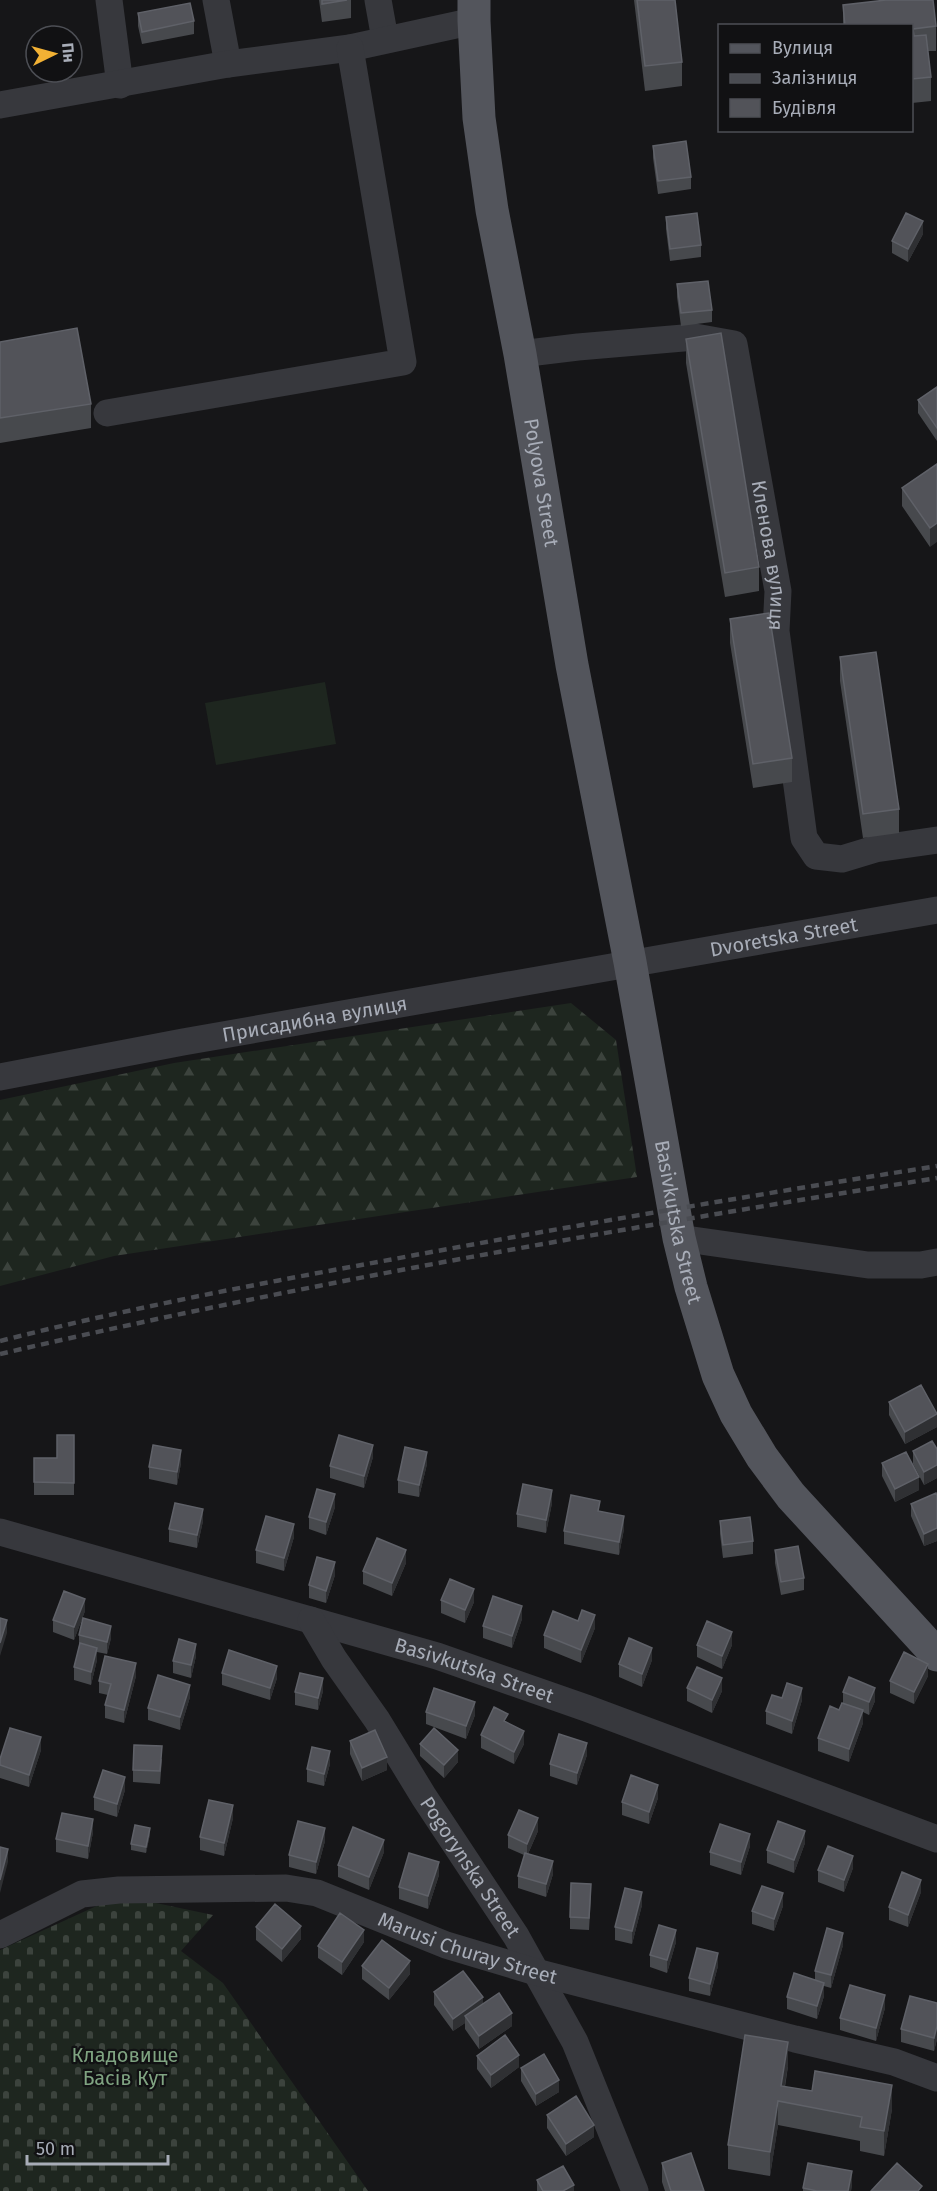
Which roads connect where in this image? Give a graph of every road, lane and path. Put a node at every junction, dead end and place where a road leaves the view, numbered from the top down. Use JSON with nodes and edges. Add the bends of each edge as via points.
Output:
{"nodes":[{"id":1,"x":110,"y":0,"type":"edge"},
{"id":2,"x":216,"y":0,"type":"edge"},
{"id":3,"x":378,"y":0,"type":"edge"},
{"id":4,"x":474,"y":10,"type":"edge"},
{"id":5,"x":385,"y":39,"type":"junction"},
{"id":6,"x":350,"y":48,"type":"junction"},
{"id":7,"x":228,"y":64,"type":"junction"},
{"id":8,"x":120,"y":85,"type":"junction"},
{"id":9,"x":0,"y":105,"type":"edge"},
{"id":10,"x":520,"y":354,"type":"junction"},
{"id":11,"x":107,"y":413,"type":"dead end"},
{"id":12,"x":937,"y":840,"type":"edge"},
{"id":13,"x":937,"y":910,"type":"edge"},
{"id":14,"x":630,"y":962,"type":"junction"},
{"id":15,"x":0,"y":1077,"type":"edge"},
{"id":16,"x":679,"y":1238,"type":"junction"},
{"id":17,"x":937,"y":1262,"type":"edge"},
{"id":18,"x":0,"y":1532,"type":"edge"},
{"id":19,"x":311,"y":1620,"type":"junction"},
{"id":20,"x":937,"y":1655,"type":"edge"},
{"id":21,"x":937,"y":1839,"type":"edge"},
{"id":22,"x":0,"y":1935,"type":"edge"},
{"id":23,"x":536,"y":1972,"type":"junction"},
{"id":24,"x":937,"y":2078,"type":"edge"},
{"id":25,"x":635,"y":2191,"type":"edge"}],
"edges":[{"from":1,"to":8,"type":"street"},
{"from":2,"to":7,"type":"street"},
{"from":3,"to":5,"type":"street"},
{"from":4,"to":5,"type":"street"},
{"from":4,"to":10,"type":"main road","name":"Polyova Street","via":[[479,118]]},
{"from":5,"to":6,"type":"street"},
{"from":6,"to":7,"type":"street"},
{"from":6,"to":11,"type":"street","via":[[403,362]]},
{"from":7,"to":8,"type":"street"},
{"from":8,"to":9,"type":"street"},
{"from":10,"to":12,"type":"street","name":"Кленова вулиця","via":[[695,337],[734,344],[778,591],[776,631],[804,838],[816,856],[843,860],[875,849]]},
{"from":10,"to":14,"type":"main road","name":"Polyova Street","via":[[572,665]]},
{"from":13,"to":14,"type":"street","name":"Dvoretska Street"},
{"from":14,"to":15,"type":"street","name":"Присадибна вулиця"},
{"from":14,"to":16,"type":"main road","name":"Basivkutska Street"},
{"from":16,"to":17,"type":"street","via":[[868,1265]]},
{"from":16,"to":20,"type":"main road","name":"Basivkutska Street","via":[[718,1375],[762,1457],[814,1521]]},
{"from":18,"to":19,"type":"street","name":"Basivkutska Street"},
{"from":19,"to":21,"type":"street","name":"Basivkutska Street","via":[[586,1708]]},
{"from":19,"to":23,"type":"street","name":"Pogorynska Street"},
{"from":22,"to":23,"type":"street","name":"Marusi Churay Street","via":[[82,1894],[286,1888],[317,1893],[446,1946]]},
{"from":23,"to":24,"type":"street","name":"Marusi Churay Street","via":[[894,2062]]},
{"from":23,"to":25,"type":"street","name":"Pogorynska Street","via":[[575,2042]]}]}
